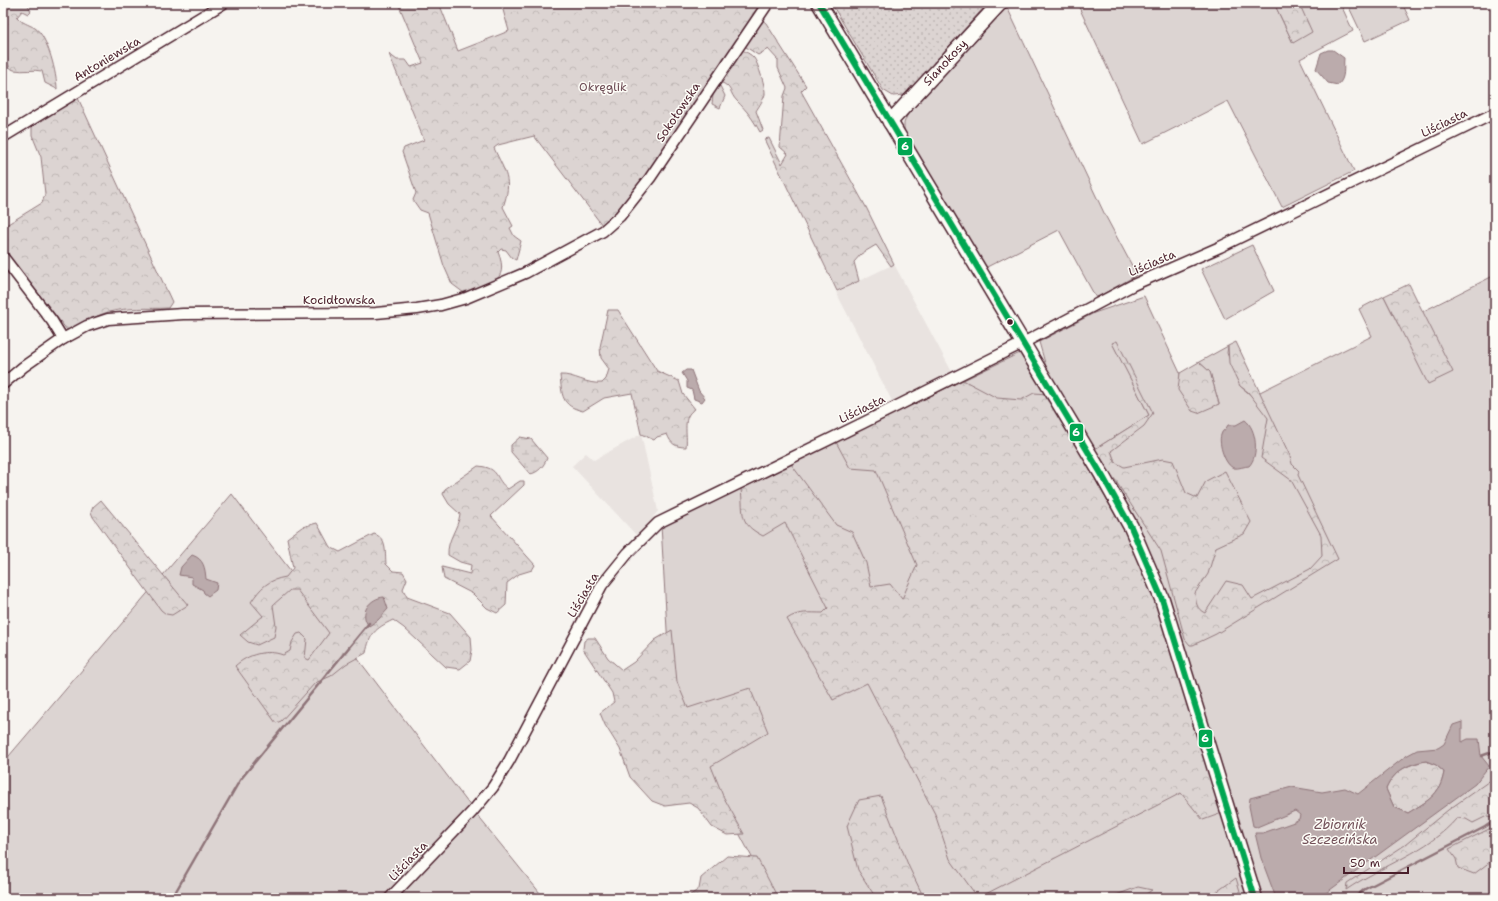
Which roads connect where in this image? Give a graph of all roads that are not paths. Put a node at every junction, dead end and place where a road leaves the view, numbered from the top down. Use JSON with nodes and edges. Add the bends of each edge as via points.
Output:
{"nodes":[{"id":1,"x":224,"y":3,"type":"edge"},
{"id":2,"x":768,"y":3,"type":"edge"},
{"id":3,"x":819,"y":3,"type":"edge"},
{"id":4,"x":1000,"y":3,"type":"edge"},
{"id":5,"x":1495,"y":113,"type":"edge"},
{"id":6,"x":890,"y":122,"type":"junction"},
{"id":7,"x":3,"y":137,"type":"edge"},
{"id":8,"x":603,"y":230,"type":"joint"},
{"id":9,"x":3,"y":257,"type":"edge"},
{"id":10,"x":63,"y":339,"type":"junction"},
{"id":11,"x":1023,"y":343,"type":"junction"},
{"id":12,"x":3,"y":384,"type":"edge"},
{"id":13,"x":390,"y":898,"type":"edge"},
{"id":14,"x":1256,"y":898,"type":"edge"}],
"edges":[{"from":1,"to":7,"type":"street","name":"Antoniewska"},
{"from":2,"to":8,"type":"street","name":"Sokołowska","via":[[643,188],[620,216]]},
{"from":3,"to":6,"type":"main road"},
{"from":4,"to":6,"type":"main road","name":"Sianokosy"},
{"from":5,"to":11,"type":"street","name":"Liściasta","via":[[1220,247],[1133,285]]},
{"from":6,"to":11,"type":"main road"},
{"from":8,"to":10,"type":"street","name":"Kocidłowska","via":[[498,285],[441,306],[376,313],[209,313],[116,317],[87,326]]},
{"from":9,"to":10,"type":"street"},
{"from":10,"to":12,"type":"street"},
{"from":11,"to":13,"type":"street","name":"Liściasta","via":[[654,526],[628,552],[602,585],[498,780],[472,812]]},
{"from":11,"to":14,"type":"main road","via":[[1117,500],[1144,555],[1168,618]]}]}
